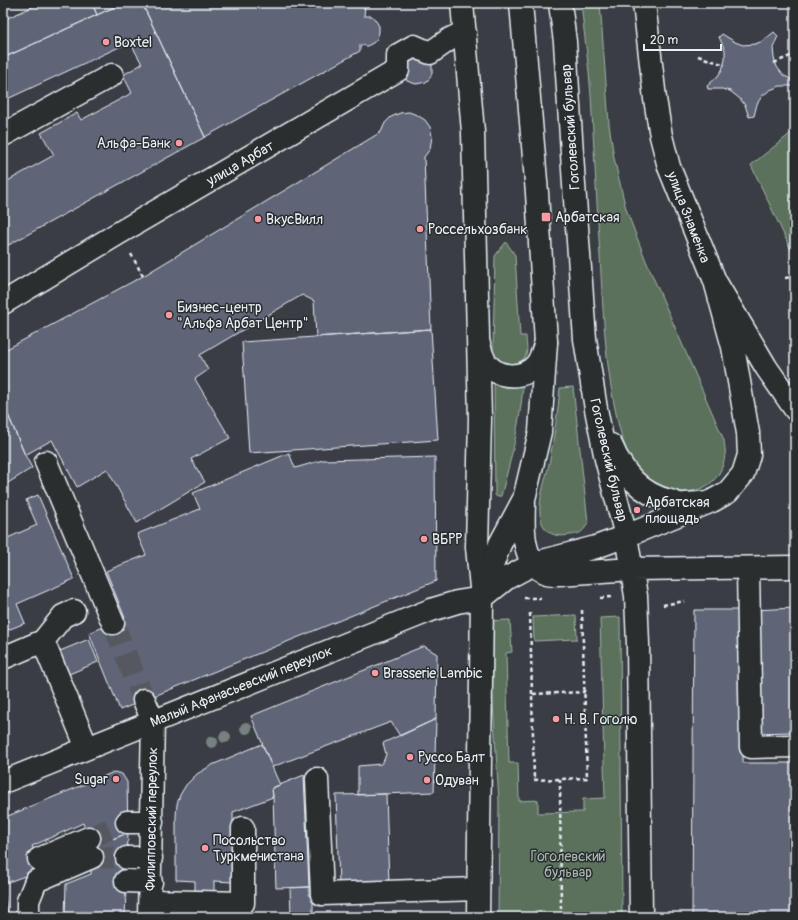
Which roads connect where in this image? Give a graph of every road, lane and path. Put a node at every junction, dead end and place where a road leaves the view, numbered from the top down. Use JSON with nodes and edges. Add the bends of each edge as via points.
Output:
{"nodes":[{"id":1,"x":462,"y":3,"type":"edge"},
{"id":2,"x":521,"y":3,"type":"edge"},
{"id":3,"x":560,"y":3,"type":"edge"},
{"id":4,"x":644,"y":3,"type":"edge"},
{"id":5,"x":465,"y":32,"type":"junction"},
{"id":6,"x":795,"y":54,"type":"edge"},
{"id":7,"x":698,"y":56,"type":"dead end"},
{"id":8,"x":774,"y":63,"type":"dead end"},
{"id":9,"x":725,"y":65,"type":"dead end"},
{"id":10,"x":112,"y":75,"type":"dead end"},
{"id":11,"x":3,"y":136,"type":"edge"},
{"id":12,"x":795,"y":277,"type":"edge"},
{"id":13,"x":785,"y":278,"type":"dead end"},
{"id":14,"x":715,"y":281,"type":"junction"},
{"id":15,"x":3,"y":303,"type":"edge"},
{"id":16,"x":478,"y":339,"type":"junction"},
{"id":17,"x":546,"y":342,"type":"junction"},
{"id":18,"x":596,"y":409,"type":"junction"},
{"id":19,"x":795,"y":409,"type":"edge"},
{"id":20,"x":46,"y":462,"type":"dead end"},
{"id":21,"x":524,"y":498,"type":"junction"},
{"id":22,"x":712,"y":502,"type":"junction"},
{"id":23,"x":626,"y":536,"type":"junction"},
{"id":24,"x":535,"y":563,"type":"junction"},
{"id":25,"x":795,"y":567,"type":"edge"},
{"id":26,"x":748,"y":568,"type":"junction"},
{"id":27,"x":632,"y":569,"type":"junction"},
{"id":28,"x":482,"y":598,"type":"junction"},
{"id":29,"x":686,"y":601,"type":"dead end"},
{"id":30,"x":664,"y":605,"type":"dead end"},
{"id":31,"x":582,"y":610,"type":"dead end"},
{"id":32,"x":74,"y":611,"type":"dead end"},
{"id":33,"x":530,"y":612,"type":"dead end"},
{"id":34,"x":113,"y":622,"type":"tunnel mouth"},
{"id":35,"x":43,"y":641,"type":"junction"},
{"id":36,"x":3,"y":658,"type":"edge"},
{"id":37,"x":585,"y":692,"type":"junction"},
{"id":38,"x":532,"y":694,"type":"junction"},
{"id":39,"x":144,"y":700,"type":"tunnel mouth"},
{"id":40,"x":152,"y":721,"type":"junction"},
{"id":41,"x":795,"y":746,"type":"edge"},
{"id":42,"x":87,"y":748,"type":"junction"},
{"id":43,"x":317,"y":779,"type":"dead end"},
{"id":44,"x":560,"y":779,"type":"junction"},
{"id":45,"x":3,"y":782,"type":"edge"},
{"id":46,"x":127,"y":822,"type":"tunnel mouth"},
{"id":47,"x":152,"y":822,"type":"junction"},
{"id":48,"x":243,"y":828,"type":"dead end"},
{"id":49,"x":127,"y":858,"type":"tunnel mouth"},
{"id":50,"x":151,"y":858,"type":"junction"},
{"id":51,"x":40,"y":859,"type":"dead end"},
{"id":52,"x":126,"y":881,"type":"tunnel mouth"},
{"id":53,"x":478,"y":889,"type":"junction"},
{"id":54,"x":150,"y":900,"type":"edge"},
{"id":55,"x":28,"y":917,"type":"edge"},
{"id":56,"x":478,"y":917,"type":"edge"},
{"id":57,"x":561,"y":917,"type":"edge"},
{"id":58,"x":641,"y":917,"type":"edge"}],
"edges":[{"from":1,"to":5,"type":"main road"},
{"from":2,"to":17,"type":"main road"},
{"from":3,"to":18,"type":"main road","name":"Гоголевский бульвар","via":[[565,42],[585,339]]},
{"from":4,"to":14,"type":"main road","name":"улица Знаменка","via":[[654,99],[661,136],[670,167]]},
{"from":5,"to":15,"type":"main road","name":"улица Арбат","via":[[430,52],[414,46],[398,55],[398,70]]},
{"from":5,"to":16,"type":"main road","via":[[473,132]]},
{"from":6,"to":8,"type":"path"},
{"from":7,"to":9,"type":"path"},
{"from":10,"to":11,"type":"main road"},
{"from":12,"to":13,"type":"path"},
{"from":14,"to":19,"type":"main road","name":"улица Знаменка","via":[[766,367]]},
{"from":14,"to":22,"type":"main road","via":[[733,347],[748,433],[749,455],[743,474],[728,492]]},
{"from":16,"to":17,"type":"main road","via":[[482,356],[488,366],[500,374],[513,376],[526,373],[536,365]]},
{"from":16,"to":28,"type":"main road","via":[[480,419],[477,547]]},
{"from":17,"to":21,"type":"main road","via":[[540,432]]},
{"from":18,"to":22,"type":"main road","via":[[615,454],[628,476],[643,490],[657,498],[683,505]]},
{"from":18,"to":23,"type":"main road","name":"Гоголевский бульвар"},
{"from":20,"to":34,"type":"main road"},
{"from":21,"to":24,"type":"main road","via":[[525,543]]},
{"from":21,"to":28,"type":"main road","via":[[500,544]]},
{"from":22,"to":23,"type":"main road"},
{"from":23,"to":24,"type":"main road","via":[[596,547]]},
{"from":23,"to":27,"type":"main road","name":"Гоголевский бульвар"},
{"from":24,"to":27,"type":"main road","via":[[547,573],[559,574]]},
{"from":24,"to":28,"type":"main road","via":[[506,578]]},
{"from":25,"to":26,"type":"main road"},
{"from":26,"to":27,"type":"main road"},
{"from":26,"to":41,"type":"main road","via":[[751,747]]},
{"from":27,"to":58,"type":"main road","name":"Гоголевский бульвар","via":[[637,614]]},
{"from":28,"to":40,"type":"main road","name":"Малый Афанасьевский переулок","via":[[431,610]]},
{"from":28,"to":53,"type":"main road"},
{"from":29,"to":30,"type":"path"},
{"from":31,"to":37,"type":"path"},
{"from":32,"to":35,"type":"main road","via":[[63,616]]},
{"from":33,"to":38,"type":"path"},
{"from":35,"to":36,"type":"main road"},
{"from":35,"to":42,"type":"main road"},
{"from":37,"to":38,"type":"path"},
{"from":37,"to":44,"type":"path","via":[[587,778]]},
{"from":38,"to":44,"type":"path","via":[[534,780]]},
{"from":39,"to":40,"type":"main road"},
{"from":40,"to":42,"type":"main road","name":"Малый Афанасьевский переулок"},
{"from":40,"to":47,"type":"main road","name":"Филипповский переулок"},
{"from":42,"to":45,"type":"main road","name":"Малый Афанасьевский переулок"},
{"from":43,"to":53,"type":"main road","via":[[322,894]]},
{"from":44,"to":57,"type":"path"},
{"from":46,"to":47,"type":"main road"},
{"from":47,"to":50,"type":"main road","name":"Филипповский переулок"},
{"from":48,"to":54,"type":"main road","via":[[243,903]]},
{"from":49,"to":50,"type":"main road"},
{"from":50,"to":54,"type":"main road","name":"Филипповский переулок"},
{"from":51,"to":55,"type":"main road","via":[[90,847],[36,881],[28,901]]},
{"from":52,"to":54,"type":"main road"},
{"from":53,"to":56,"type":"main road"}]}
